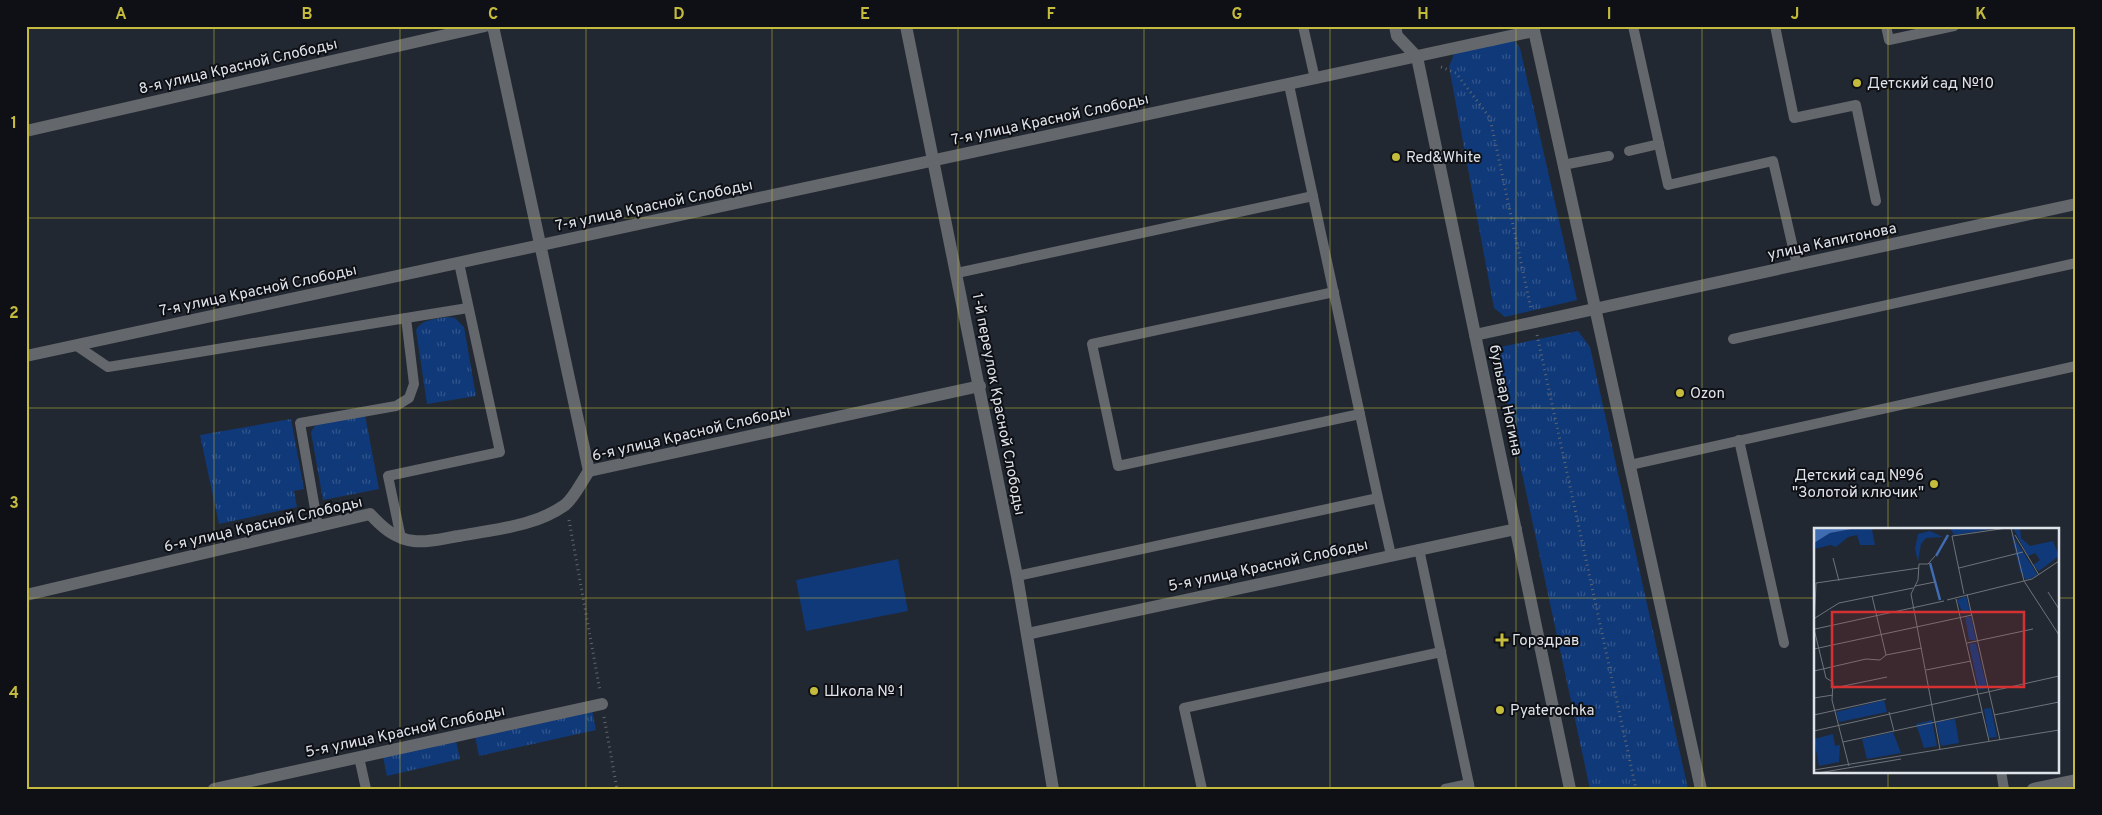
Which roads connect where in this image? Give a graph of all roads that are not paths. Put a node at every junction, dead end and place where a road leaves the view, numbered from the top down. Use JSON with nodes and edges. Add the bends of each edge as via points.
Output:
{"nodes":[{"id":1,"x":485,"y":26,"type":"edge"},
{"id":2,"x":493,"y":26,"type":"edge"},
{"id":3,"x":906,"y":26,"type":"edge"},
{"id":4,"x":1303,"y":26,"type":"edge"},
{"id":5,"x":1395,"y":26,"type":"edge"},
{"id":6,"x":1633,"y":26,"type":"edge"},
{"id":7,"x":1774,"y":26,"type":"edge"},
{"id":8,"x":1886,"y":26,"type":"edge"},
{"id":9,"x":1954,"y":26,"type":"edge"},
{"id":10,"x":1533,"y":29,"type":"edge"},
{"id":11,"x":1417,"y":56,"type":"junction"},
{"id":12,"x":1315,"y":79,"type":"junction"},
{"id":13,"x":1289,"y":85,"type":"junction"},
{"id":14,"x":26,"y":131,"type":"edge"},
{"id":15,"x":1659,"y":144,"type":"junction"},
{"id":16,"x":1629,"y":151,"type":"dead end"},
{"id":17,"x":1609,"y":156,"type":"dead end"},
{"id":18,"x":935,"y":161,"type":"junction"},
{"id":19,"x":1564,"y":165,"type":"junction"},
{"id":20,"x":1313,"y":196,"type":"junction"},
{"id":21,"x":1876,"y":201,"type":"dead end"},
{"id":22,"x":2076,"y":204,"type":"edge"},
{"id":23,"x":541,"y":246,"type":"junction"},
{"id":24,"x":459,"y":263,"type":"junction"},
{"id":25,"x":2076,"y":263,"type":"edge"},
{"id":26,"x":1796,"y":265,"type":"junction"},
{"id":27,"x":957,"y":273,"type":"junction"},
{"id":28,"x":1334,"y":292,"type":"junction"},
{"id":29,"x":468,"y":308,"type":"junction"},
{"id":30,"x":1595,"y":310,"type":"junction"},
{"id":31,"x":406,"y":318,"type":"junction"},
{"id":32,"x":1475,"y":335,"type":"junction"},
{"id":33,"x":1733,"y":339,"type":"dead end"},
{"id":34,"x":77,"y":346,"type":"junction"},
{"id":35,"x":26,"y":356,"type":"edge"},
{"id":36,"x":2076,"y":366,"type":"edge"},
{"id":37,"x":980,"y":386,"type":"junction"},
{"id":38,"x":1360,"y":414,"type":"junction"},
{"id":39,"x":1739,"y":440,"type":"junction"},
{"id":40,"x":1630,"y":465,"type":"junction"},
{"id":41,"x":589,"y":471,"type":"junction"},
{"id":42,"x":1378,"y":498,"type":"junction"},
{"id":43,"x":318,"y":526,"type":"junction"},
{"id":44,"x":1516,"y":529,"type":"junction"},
{"id":45,"x":401,"y":538,"type":"junction"},
{"id":46,"x":1418,"y":549,"type":"junction"},
{"id":47,"x":1391,"y":555,"type":"junction"},
{"id":48,"x":1017,"y":576,"type":"junction"},
{"id":49,"x":26,"y":595,"type":"edge"},
{"id":50,"x":1027,"y":634,"type":"junction"},
{"id":51,"x":1784,"y":643,"type":"dead end"},
{"id":52,"x":1441,"y":652,"type":"junction"},
{"id":53,"x":602,"y":704,"type":"road end"},
{"id":54,"x":359,"y":757,"type":"junction"},
{"id":55,"x":2001,"y":772,"type":"edge"},
{"id":56,"x":2076,"y":780,"type":"edge"},
{"id":57,"x":1470,"y":786,"type":"edge"},
{"id":58,"x":214,"y":789,"type":"edge"},
{"id":59,"x":366,"y":789,"type":"edge"},
{"id":60,"x":1053,"y":789,"type":"edge"},
{"id":61,"x":1202,"y":789,"type":"edge"},
{"id":62,"x":1445,"y":789,"type":"edge"},
{"id":63,"x":1570,"y":789,"type":"edge"},
{"id":64,"x":1701,"y":789,"type":"edge"},
{"id":65,"x":2004,"y":789,"type":"edge"},
{"id":66,"x":2033,"y":789,"type":"edge"}],
"edges":[{"from":1,"to":14,"type":"street","name":"8-я улица Красной Слободы"},
{"from":2,"to":23,"type":"street"},
{"from":3,"to":18,"type":"street","name":"1-й переулок Красной Слободы"},
{"from":4,"to":12,"type":"lane"},
{"from":5,"to":11,"type":"street","via":[[1397,36]]},
{"from":6,"to":15,"type":"lane"},
{"from":7,"to":21,"type":"lane","via":[[1794,118],[1856,105]]},
{"from":8,"to":9,"type":"lane","via":[[1889,40]]},
{"from":10,"to":11,"type":"street","name":"7-я улица Красной Слободы"},
{"from":10,"to":19,"type":"street"},
{"from":11,"to":12,"type":"street","name":"7-я улица Красной Слободы"},
{"from":11,"to":32,"type":"street","name":"бульвар Ногина"},
{"from":12,"to":13,"type":"street","name":"7-я улица Красной Слободы"},
{"from":13,"to":18,"type":"street","name":"7-я улица Красной Слободы"},
{"from":13,"to":20,"type":"lane"},
{"from":15,"to":16,"type":"lane"},
{"from":15,"to":26,"type":"lane","via":[[1668,184],[1773,161]]},
{"from":17,"to":19,"type":"lane"},
{"from":18,"to":23,"type":"street","name":"7-я улица Красной Слободы"},
{"from":18,"to":27,"type":"street","name":"1-й переулок Красной Слободы"},
{"from":19,"to":30,"type":"street"},
{"from":20,"to":27,"type":"lane"},
{"from":20,"to":28,"type":"lane"},
{"from":22,"to":26,"type":"street","name":"улица Капитонова"},
{"from":23,"to":24,"type":"street","name":"7-я улица Красной Слободы"},
{"from":23,"to":41,"type":"street"},
{"from":24,"to":29,"type":"lane"},
{"from":24,"to":34,"type":"street","name":"7-я улица Красной Слободы"},
{"from":25,"to":33,"type":"lane"},
{"from":26,"to":30,"type":"street","name":"улица Капитонова"},
{"from":27,"to":37,"type":"street","name":"1-й переулок Красной Слободы"},
{"from":28,"to":38,"type":"lane"},
{"from":28,"to":38,"type":"lane","via":[[1092,344],[1118,466]]},
{"from":29,"to":31,"type":"lane"},
{"from":29,"to":45,"type":"lane","via":[[500,452],[388,476]]},
{"from":30,"to":32,"type":"street","name":"улица Капитонова"},
{"from":30,"to":40,"type":"street"},
{"from":31,"to":34,"type":"lane","via":[[108,367]]},
{"from":31,"to":43,"type":"lane","via":[[414,384],[410,398],[396,406],[300,423]]},
{"from":32,"to":44,"type":"street","name":"бульвар Ногина"},
{"from":34,"to":35,"type":"street","name":"7-я улица Красной Слободы"},
{"from":36,"to":39,"type":"lane"},
{"from":37,"to":41,"type":"street","name":"6-я улица Красной Слободы"},
{"from":37,"to":48,"type":"street","name":"1-й переулок Красной Слободы"},
{"from":38,"to":42,"type":"lane"},
{"from":39,"to":40,"type":"lane"},
{"from":39,"to":51,"type":"lane"},
{"from":40,"to":64,"type":"street"},
{"from":41,"to":45,"type":"street","name":"6-я улица Красной Слободы","via":[[566,504],[542,518],[522,525],[432,540],[414,542]]},
{"from":42,"to":47,"type":"lane"},
{"from":42,"to":48,"type":"lane"},
{"from":43,"to":45,"type":"street","name":"6-я улица Красной Слободы","via":[[370,514]]},
{"from":43,"to":49,"type":"street","name":"6-я улица Красной Слободы"},
{"from":44,"to":46,"type":"street","name":"5-я улица Красной Слободы"},
{"from":44,"to":63,"type":"street","name":"бульвар Ногина"},
{"from":46,"to":47,"type":"street","name":"5-я улица Красной Слободы"},
{"from":46,"to":52,"type":"lane"},
{"from":47,"to":50,"type":"street","name":"5-я улица Красной Слободы"},
{"from":48,"to":50,"type":"street","name":"1-й переулок Красной Слободы"},
{"from":50,"to":60,"type":"street","name":"1-й переулок Красной Слободы"},
{"from":52,"to":57,"type":"lane"},
{"from":52,"to":61,"type":"lane","via":[[1184,708]]},
{"from":53,"to":54,"type":"street","name":"5-я улица Красной Слободы"},
{"from":54,"to":58,"type":"street","name":"5-я улица Красной Слободы"},
{"from":54,"to":59,"type":"lane"},
{"from":55,"to":65,"type":"lane"},
{"from":56,"to":66,"type":"street"},
{"from":57,"to":62,"type":"lane"}]}
